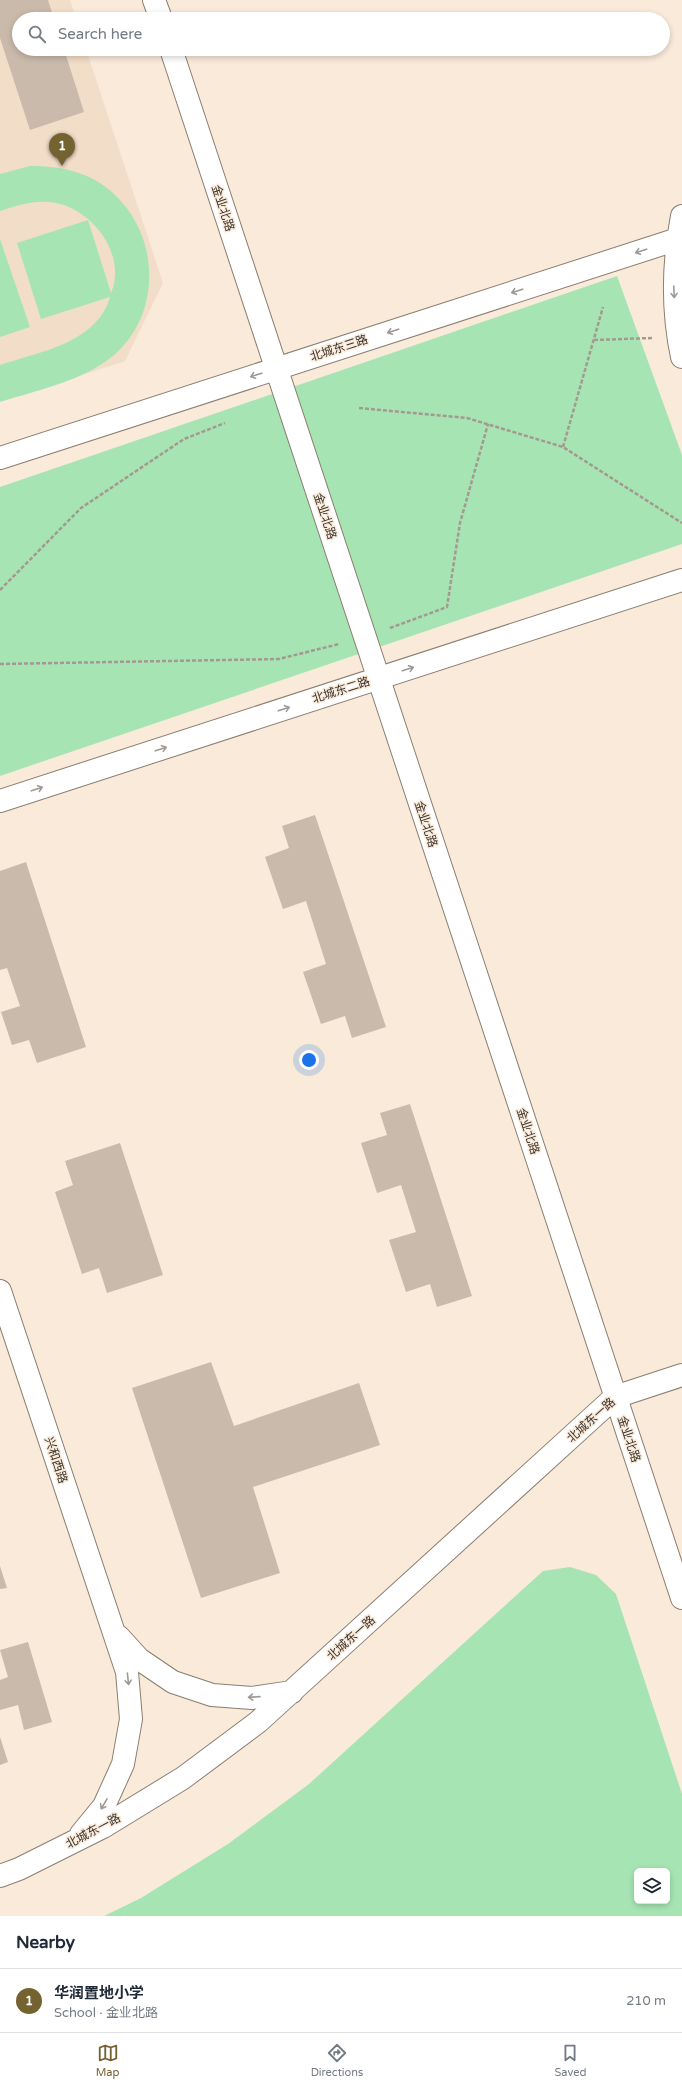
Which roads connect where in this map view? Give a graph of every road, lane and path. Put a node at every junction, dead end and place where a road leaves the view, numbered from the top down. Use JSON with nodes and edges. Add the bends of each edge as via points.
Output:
{"nodes":[{"id":1,"x":154,"y":0,"type":"edge"},
{"id":2,"x":158,"y":12,"type":"edge"},
{"id":3,"x":173,"y":56,"type":"edge"},
{"id":4,"x":682,"y":216,"type":"edge"},
{"id":5,"x":678,"y":239,"type":"junction"},
{"id":6,"x":603,"y":307,"type":"dead end"},
{"id":7,"x":594,"y":340,"type":"junction"},
{"id":8,"x":680,"y":347,"type":"edge"},
{"id":9,"x":276,"y":368,"type":"junction"},
{"id":10,"x":359,"y":408,"type":"dead end"},
{"id":11,"x":225,"y":424,"type":"dead end"},
{"id":12,"x":488,"y":424,"type":"junction"},
{"id":13,"x":563,"y":447,"type":"junction"},
{"id":14,"x":0,"y":458,"type":"edge"},
{"id":15,"x":682,"y":523,"type":"edge"},
{"id":16,"x":682,"y":580,"type":"edge"},
{"id":17,"x":0,"y":590,"type":"edge"},
{"id":18,"x":365,"y":637,"type":"junction"},
{"id":19,"x":0,"y":664,"type":"edge"},
{"id":20,"x":378,"y":678,"type":"junction"},
{"id":21,"x":0,"y":801,"type":"edge"},
{"id":22,"x":0,"y":1291,"type":"edge"},
{"id":23,"x":682,"y":1374,"type":"edge"},
{"id":24,"x":615,"y":1397,"type":"junction"},
{"id":25,"x":682,"y":1598,"type":"edge"},
{"id":26,"x":111,"y":1629,"type":"junction"},
{"id":27,"x":292,"y":1692,"type":"junction"},
{"id":28,"x":74,"y":1842,"type":"junction"},
{"id":29,"x":0,"y":1876,"type":"edge"}],
"edges":[{"from":1,"to":2,"type":"street"},
{"from":3,"to":9,"type":"street","name":"金业北路"},
{"from":4,"to":5,"type":"street"},
{"from":5,"to":8,"type":"street","one_way":true,"via":[[674,288]]},
{"from":5,"to":9,"type":"street","name":"北城东三路","one_way":true},
{"from":6,"to":7,"type":"path"},
{"from":7,"to":8,"type":"path"},
{"from":7,"to":13,"type":"path"},
{"from":9,"to":14,"type":"street","name":"北城东三路","one_way":true},
{"from":9,"to":18,"type":"street","name":"金业北路"},
{"from":10,"to":12,"type":"path","via":[[467,418]]},
{"from":11,"to":17,"type":"path","via":[[184,439],[81,508]]},
{"from":12,"to":13,"type":"path"},
{"from":12,"to":18,"type":"path","via":[[460,523],[447,607]]},
{"from":13,"to":15,"type":"path"},
{"from":20,"to":16,"type":"street","name":"北城东二路","one_way":true},
{"from":18,"to":19,"type":"path","via":[[279,659]]},
{"from":18,"to":20,"type":"street","name":"金业北路"},
{"from":21,"to":20,"type":"street","name":"北城东二路","one_way":true},
{"from":20,"to":24,"type":"street","name":"金业北路"},
{"from":22,"to":26,"type":"street","name":"兴和西路"},
{"from":23,"to":24,"type":"street","name":"北城东一路"},
{"from":24,"to":25,"type":"street","name":"金业北路"},
{"from":24,"to":27,"type":"street","name":"北城东一路"},
{"from":27,"to":26,"type":"street","one_way":true,"via":[[252,1698],[218,1696],[173,1682],[139,1659]]},
{"from":26,"to":28,"type":"street","name":"兴和西路","one_way":true,"via":[[127,1672],[131,1719],[123,1764],[104,1806]]},
{"from":27,"to":28,"type":"street","name":"北城东一路","via":[[258,1722],[183,1778]]},
{"from":28,"to":29,"type":"street","name":"北城东一路"}]}
